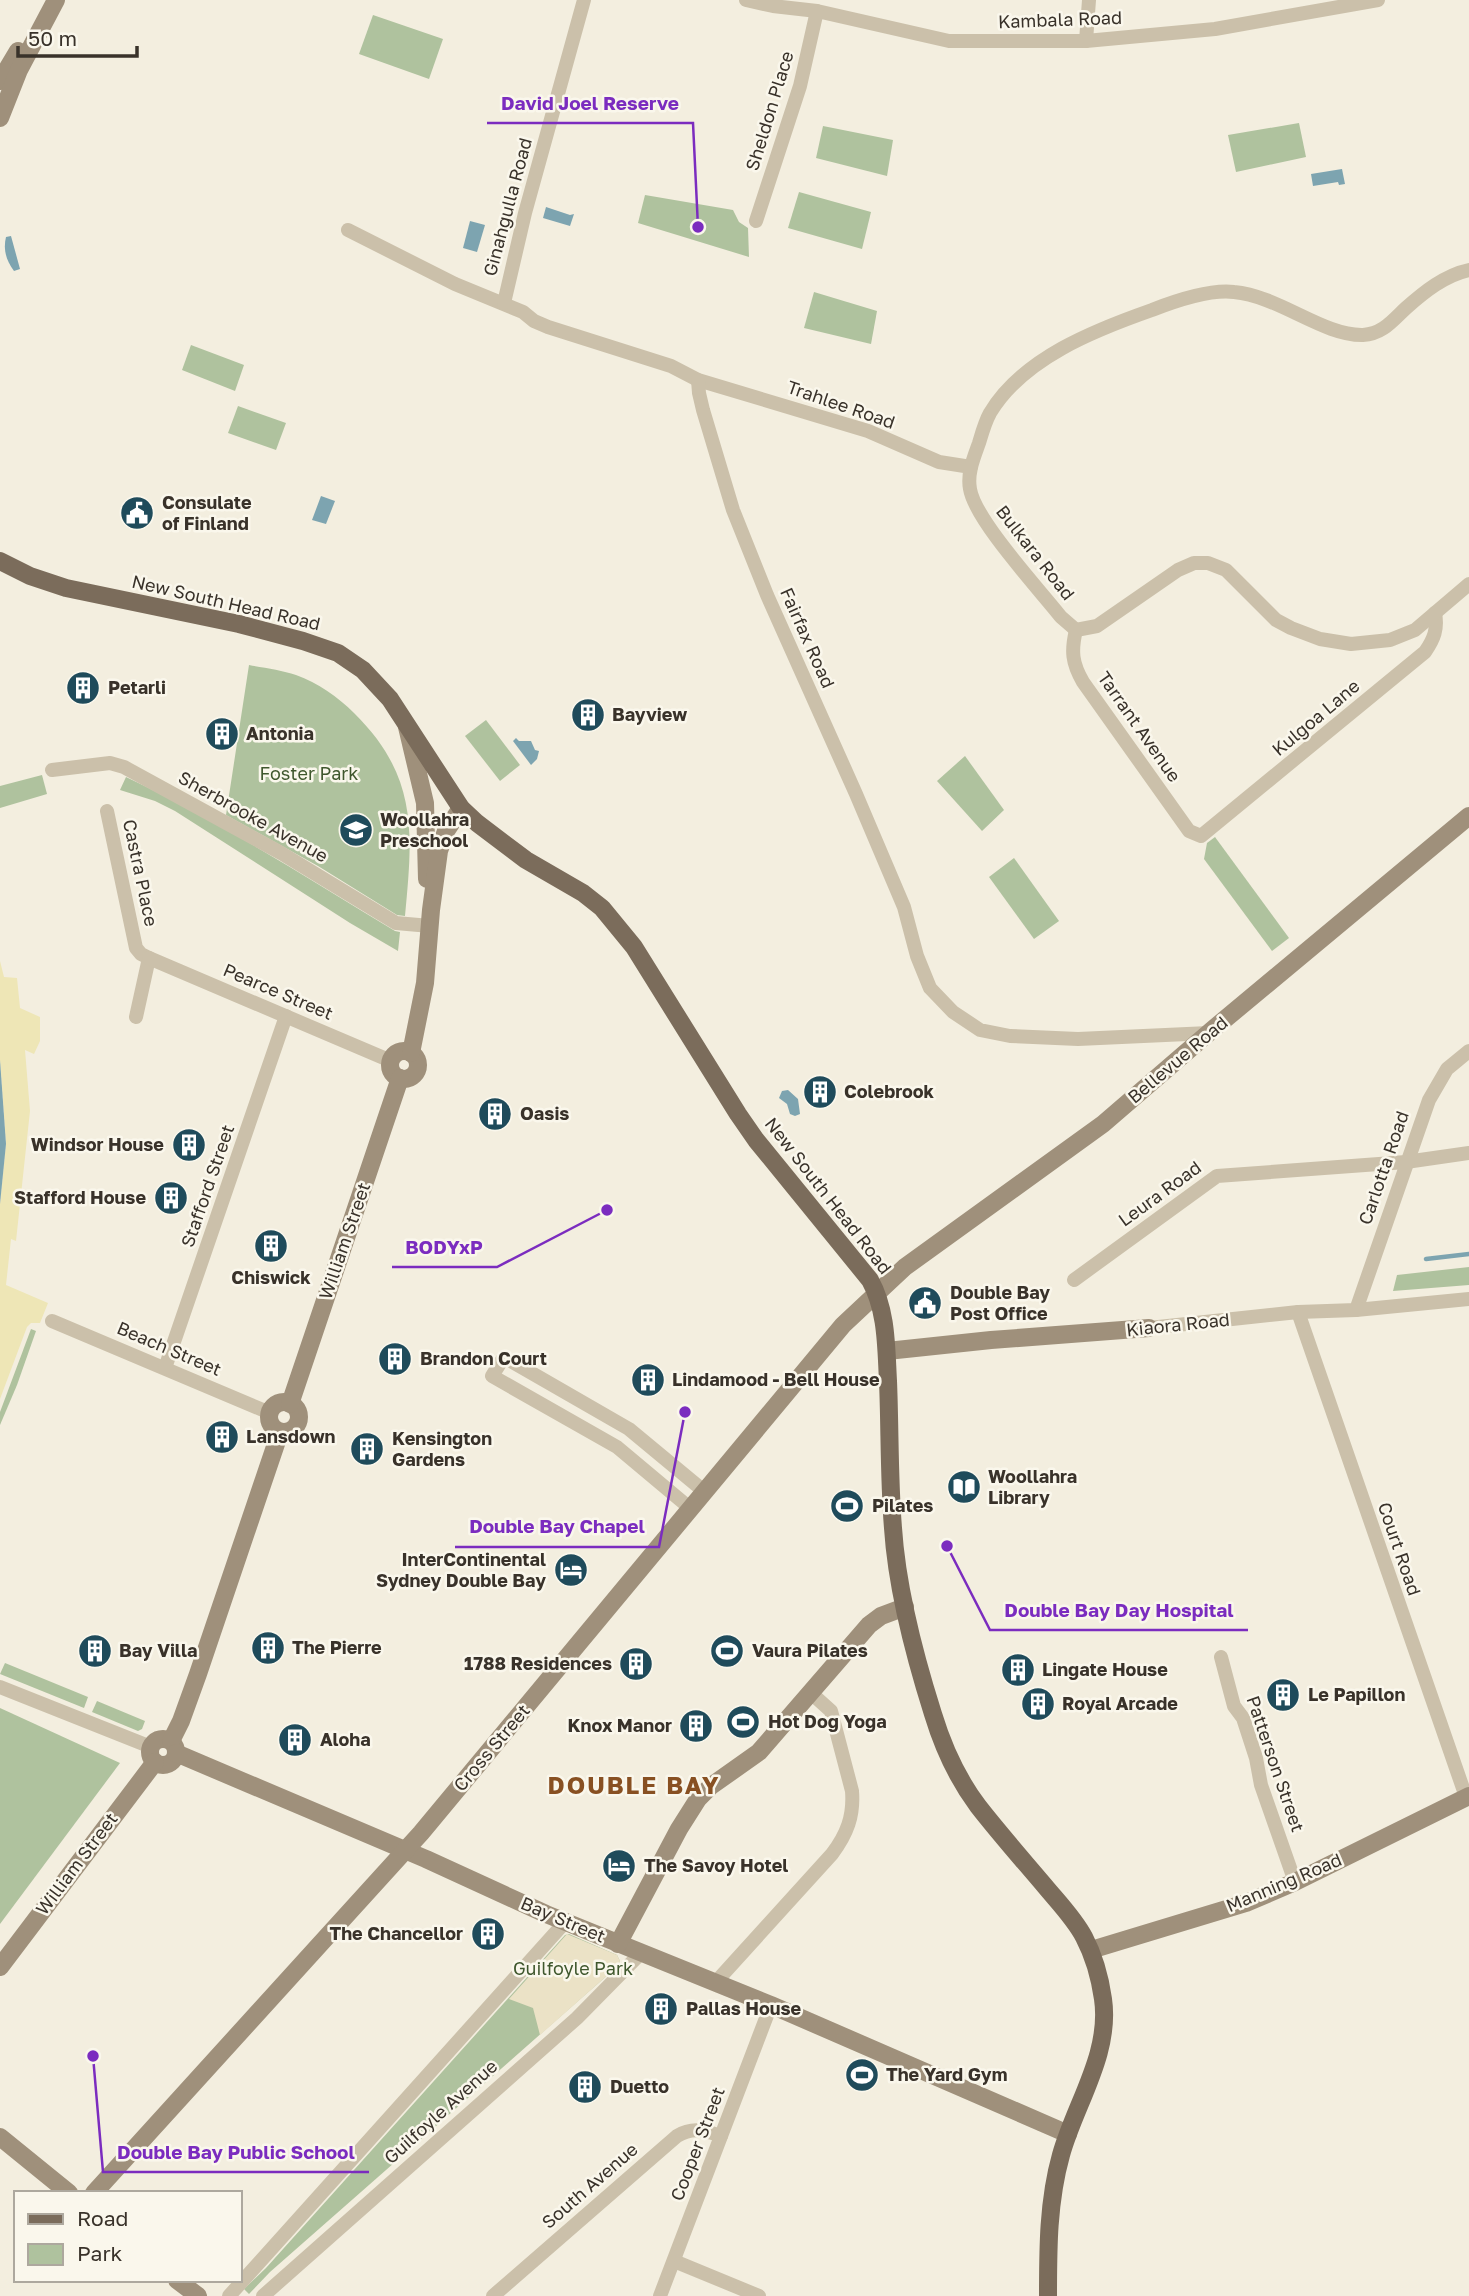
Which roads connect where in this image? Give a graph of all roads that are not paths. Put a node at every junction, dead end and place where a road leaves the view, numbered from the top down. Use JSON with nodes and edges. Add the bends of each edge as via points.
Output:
{"nodes":[{"id":1,"x":55,"y":0,"type":"edge"},
{"id":2,"x":584,"y":0,"type":"edge"},
{"id":3,"x":746,"y":0,"type":"edge"},
{"id":4,"x":1089,"y":0,"type":"edge"},
{"id":5,"x":1378,"y":0,"type":"edge"},
{"id":6,"x":817,"y":11,"type":"junction"},
{"id":7,"x":1086,"y":41,"type":"junction"},
{"id":8,"x":0,"y":81,"type":"edge"},
{"id":9,"x":0,"y":118,"type":"edge"},
{"id":10,"x":756,"y":221,"type":"dead end"},
{"id":11,"x":348,"y":230,"type":"dead end"},
{"id":12,"x":1469,"y":270,"type":"edge"},
{"id":13,"x":504,"y":303,"type":"junction"},
{"id":14,"x":698,"y":380,"type":"junction"},
{"id":15,"x":971,"y":467,"type":"junction"},
{"id":16,"x":0,"y":561,"type":"edge"},
{"id":17,"x":1469,"y":584,"type":"edge"},
{"id":18,"x":1435,"y":613,"type":"junction"},
{"id":19,"x":1076,"y":629,"type":"junction"},
{"id":20,"x":405,"y":720,"type":"junction"},
{"id":21,"x":52,"y":769,"type":"dead end"},
{"id":22,"x":461,"y":808,"type":"junction"},
{"id":23,"x":107,"y":811,"type":"dead end"},
{"id":24,"x":1469,"y":816,"type":"edge"},
{"id":25,"x":1197,"y":836,"type":"joint"},
{"id":26,"x":430,"y":918,"type":"junction"},
{"id":27,"x":149,"y":958,"type":"junction"},
{"id":28,"x":286,"y":1016,"type":"junction"},
{"id":29,"x":136,"y":1017,"type":"dead end"},
{"id":30,"x":1209,"y":1033,"type":"junction"},
{"id":31,"x":1469,"y":1051,"type":"edge"},
{"id":32,"x":411,"y":1053,"type":"junction"},
{"id":33,"x":391,"y":1061,"type":"junction"},
{"id":34,"x":400,"y":1078,"type":"junction"},
{"id":35,"x":1469,"y":1153,"type":"edge"},
{"id":36,"x":1406,"y":1161,"type":"junction"},
{"id":37,"x":1074,"y":1280,"type":"dead end"},
{"id":38,"x":877,"y":1293,"type":"junction"},
{"id":39,"x":1469,"y":1299,"type":"edge"},
{"id":40,"x":1356,"y":1310,"type":"junction"},
{"id":41,"x":1298,"y":1312,"type":"junction"},
{"id":42,"x":52,"y":1321,"type":"dead end"},
{"id":43,"x":1149,"y":1328,"type":"joint"},
{"id":44,"x":887,"y":1351,"type":"junction"},
{"id":45,"x":166,"y":1368,"type":"junction"},
{"id":46,"x":541,"y":1378,"type":"junction"},
{"id":47,"x":530,"y":1398,"type":"junction"},
{"id":48,"x":290,"y":1404,"type":"junction"},
{"id":49,"x":270,"y":1413,"type":"junction"},
{"id":50,"x":625,"y":1427,"type":"junction"},
{"id":51,"x":280,"y":1432,"type":"junction"},
{"id":52,"x":614,"y":1445,"type":"junction"},
{"id":53,"x":705,"y":1492,"type":"junction"},
{"id":54,"x":691,"y":1509,"type":"junction"},
{"id":55,"x":905,"y":1607,"type":"junction"},
{"id":56,"x":1221,"y":1657,"type":"dead end"},
{"id":57,"x":0,"y":1687,"type":"edge"},
{"id":58,"x":811,"y":1693,"type":"junction"},
{"id":59,"x":174,"y":1747,"type":"junction"},
{"id":60,"x":153,"y":1754,"type":"junction"},
{"id":61,"x":1467,"y":1796,"type":"edge"},
{"id":62,"x":405,"y":1852,"type":"junction"},
{"id":63,"x":1295,"y":1882,"type":"junction"},
{"id":64,"x":566,"y":1922,"type":"junction"},
{"id":65,"x":618,"y":1944,"type":"junction"},
{"id":66,"x":1091,"y":1950,"type":"junction"},
{"id":67,"x":641,"y":1953,"type":"junction"},
{"id":68,"x":0,"y":1967,"type":"edge"},
{"id":69,"x":715,"y":1983,"type":"junction"},
{"id":70,"x":771,"y":2005,"type":"junction"},
{"id":71,"x":1068,"y":2134,"type":"junction"},
{"id":72,"x":721,"y":2136,"type":"junction"},
{"id":73,"x":0,"y":2137,"type":"edge"},
{"id":74,"x":67,"y":2191,"type":"edge"},
{"id":75,"x":96,"y":2191,"type":"edge"},
{"id":76,"x":674,"y":2261,"type":"junction"},
{"id":77,"x":180,"y":2282,"type":"edge"},
{"id":78,"x":242,"y":2282,"type":"edge"},
{"id":79,"x":242,"y":2282,"type":"edge"},
{"id":80,"x":198,"y":2296,"type":"edge"},
{"id":81,"x":229,"y":2296,"type":"edge"},
{"id":82,"x":263,"y":2296,"type":"edge"},
{"id":83,"x":493,"y":2296,"type":"edge"},
{"id":84,"x":660,"y":2296,"type":"edge"},
{"id":85,"x":759,"y":2296,"type":"edge"},
{"id":86,"x":1048,"y":2296,"type":"edge"}],
"edges":[{"from":1,"to":8,"type":"street"},
{"from":1,"to":9,"type":"street"},
{"from":2,"to":13,"type":"street","name":"Ginahgulla Road"},
{"from":3,"to":6,"type":"street","name":"Kambala Road"},
{"from":4,"to":7,"type":"street"},
{"from":5,"to":7,"type":"street","name":"Kambala Road","via":[[1215,29]]},
{"from":6,"to":7,"type":"street","name":"Kambala Road","via":[[949,41]]},
{"from":6,"to":10,"type":"street","name":"Sheldon Place","via":[[800,86]]},
{"from":11,"to":13,"type":"street","via":[[455,284]]},
{"from":12,"to":15,"type":"street","name":"Bulkara Road","via":[[1433,285],[1387,328],[1364,335],[1337,332],[1265,298],[1232,291],[1186,298],[1112,324],[1043,361],[1014,384],[989,415]]},
{"from":13,"to":14,"type":"street","via":[[548,327],[671,366]]},
{"from":14,"to":15,"type":"street","name":"Trahlee Road","via":[[868,431],[939,462]]},
{"from":14,"to":30,"type":"street","name":"Fairfax Road","via":[[733,510],[904,907],[930,988],[953,1012],[980,1030],[1010,1037]]},
{"from":15,"to":19,"type":"street","name":"Bulkara Road","via":[[969,487],[975,505],[1061,617]]},
{"from":16,"to":20,"type":"main road","name":"New South Head Road","via":[[66,588],[321,646],[363,670]]},
{"from":17,"to":18,"type":"street"},
{"from":18,"to":19,"type":"street","via":[[1415,630],[1390,640],[1334,642],[1276,620],[1226,570],[1202,562],[1186,565],[1097,626]]},
{"from":18,"to":25,"type":"street","name":"Kulgoa Lane","via":[[1435,634],[1425,652],[1204,835]]},
{"from":19,"to":25,"type":"street","name":"Tarrant Avenue","via":[[1073,660],[1083,682]]},
{"from":20,"to":22,"type":"main road","name":"New South Head Road"},
{"from":20,"to":26,"type":"street","via":[[425,803]]},
{"from":21,"to":26,"type":"street","name":"Sherbrooke Avenue","via":[[110,763],[124,767],[281,853],[396,923]]},
{"from":22,"to":26,"type":"street","via":[[441,844]]},
{"from":22,"to":38,"type":"main road","name":"New South Head Road","via":[[526,860],[583,893],[618,926],[756,1140],[860,1264]]},
{"from":23,"to":27,"type":"street","name":"Castra Place","via":[[136,948]]},
{"from":24,"to":30,"type":"street","name":"Bellevue Road"},
{"from":26,"to":32,"type":"street","via":[[425,983]]},
{"from":27,"to":28,"type":"street","name":"Pearce Street"},
{"from":27,"to":29,"type":"street"},
{"from":28,"to":33,"type":"street","name":"Pearce Street"},
{"from":28,"to":45,"type":"street","name":"Stafford Street"},
{"from":30,"to":38,"type":"street","name":"Bellevue Road","via":[[1104,1124],[905,1267]]},
{"from":31,"to":36,"type":"street","name":"Carlotta Road","via":[[1447,1069],[1429,1100]]},
{"from":32,"to":33,"type":"street","via":[[398,1053]]},
{"from":32,"to":34,"type":"street","via":[[418,1062],[416,1072],[410,1078]]},
{"from":33,"to":34,"type":"street","via":[[391,1069]]},
{"from":34,"to":48,"type":"street","name":"William Street"},
{"from":35,"to":36,"type":"street","name":"Leura Road"},
{"from":36,"to":37,"type":"street","name":"Leura Road","via":[[1217,1176]]},
{"from":36,"to":40,"type":"street","name":"Carlotta Road"},
{"from":38,"to":44,"type":"main road","name":"New South Head Road"},
{"from":38,"to":53,"type":"street","name":"Cross Street","via":[[843,1325]]},
{"from":39,"to":40,"type":"street","name":"Kiaora Road"},
{"from":40,"to":41,"type":"street","name":"Kiaora Road"},
{"from":41,"to":43,"type":"street","name":"Kiaora Road"},
{"from":41,"to":61,"type":"street","name":"Court Road"},
{"from":42,"to":45,"type":"street","name":"Beach Street"},
{"from":43,"to":44,"type":"street","name":"Kiaora Road"},
{"from":44,"to":55,"type":"main road","name":"New South Head Road","via":[[892,1527]]},
{"from":45,"to":49,"type":"street","name":"Beach Street"},
{"from":46,"to":47,"type":"street"},
{"from":46,"to":47,"type":"street","via":[[504,1357],[492,1377]]},
{"from":46,"to":50,"type":"street"},
{"from":47,"to":52,"type":"street"},
{"from":48,"to":49,"type":"street","via":[[280,1403]]},
{"from":48,"to":51,"type":"street","via":[[298,1412],[298,1422],[291,1431]]},
{"from":49,"to":51,"type":"street","via":[[271,1424]]},
{"from":50,"to":52,"type":"street"},
{"from":50,"to":53,"type":"street"},
{"from":51,"to":59,"type":"street"},
{"from":52,"to":54,"type":"street"},
{"from":53,"to":54,"type":"street","name":"Cross Street"},
{"from":54,"to":62,"type":"street","name":"Cross Street"},
{"from":55,"to":58,"type":"street","via":[[869,1625]]},
{"from":55,"to":66,"type":"main road","name":"New South Head Road","via":[[932,1711],[954,1769],[979,1807],[1076,1924]]},
{"from":56,"to":63,"type":"street","name":"Patterson Street"},
{"from":57,"to":60,"type":"street"},
{"from":58,"to":65,"type":"street","via":[[759,1752],[711,1786],[693,1806]]},
{"from":58,"to":69,"type":"street","via":[[831,1711],[842,1750],[853,1804],[847,1833]]},
{"from":59,"to":60,"type":"street","via":[[170,1763],[162,1765]]},
{"from":59,"to":62,"type":"street","name":"Bay Street"},
{"from":60,"to":68,"type":"street","name":"William Street"},
{"from":61,"to":63,"type":"street","name":"Manning Road"},
{"from":62,"to":64,"type":"street","name":"Bay Street"},
{"from":62,"to":75,"type":"street","name":"Cross Street"},
{"from":63,"to":66,"type":"street","name":"Manning Road","via":[[1247,1903]]},
{"from":64,"to":65,"type":"street","name":"Bay Street"},
{"from":64,"to":79,"type":"street","name":"Guilfoyle Avenue"},
{"from":65,"to":67,"type":"street","name":"Bay Street"},
{"from":66,"to":71,"type":"main road","name":"New South Head Road","via":[[1105,2019],[1097,2057]]},
{"from":67,"to":69,"type":"street","name":"Bay Street"},
{"from":67,"to":82,"type":"street","name":"Guilfoyle Avenue","via":[[577,2018]]},
{"from":69,"to":70,"type":"street","name":"Bay Street"},
{"from":70,"to":71,"type":"street","name":"Bay Street"},
{"from":70,"to":72,"type":"street","name":"Cooper Street"},
{"from":71,"to":86,"type":"main road","name":"New South Head Road","via":[[1055,2180]]},
{"from":72,"to":76,"type":"street","name":"Cooper Street"},
{"from":72,"to":83,"type":"street","name":"South Avenue","via":[[685,2131]]},
{"from":73,"to":74,"type":"street"},
{"from":76,"to":84,"type":"street","name":"Cooper Street"},
{"from":76,"to":85,"type":"street"},
{"from":77,"to":80,"type":"street"},
{"from":78,"to":81,"type":"street","name":"Guilfoyle Avenue"}]}
